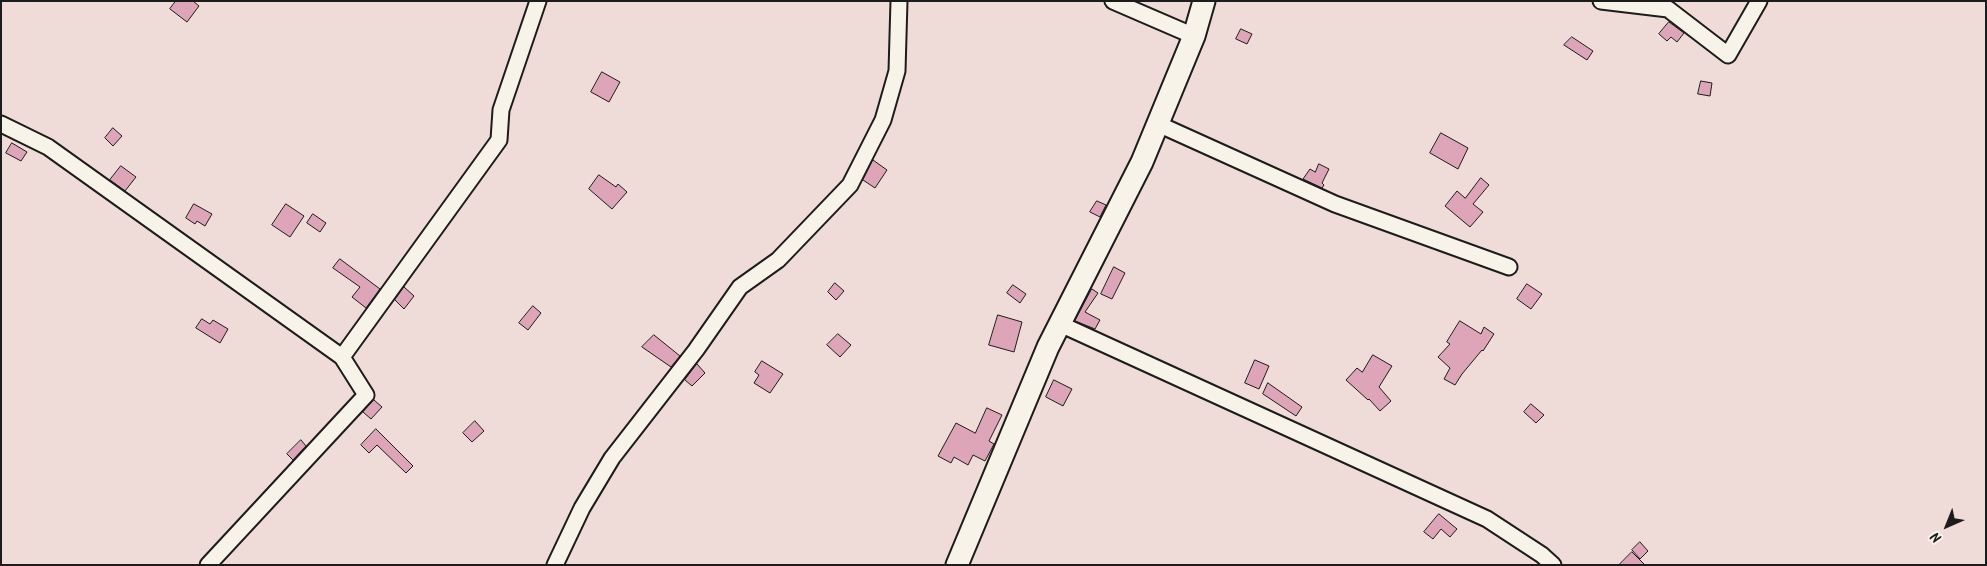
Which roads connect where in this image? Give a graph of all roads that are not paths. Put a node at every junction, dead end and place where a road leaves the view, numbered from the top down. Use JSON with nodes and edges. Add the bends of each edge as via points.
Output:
{"nodes":[{"id":1,"x":538,"y":1,"type":"edge"},
{"id":2,"x":900,"y":1,"type":"edge"},
{"id":3,"x":1113,"y":1,"type":"edge"},
{"id":4,"x":1204,"y":1,"type":"edge"},
{"id":5,"x":1601,"y":1,"type":"edge"},
{"id":6,"x":1759,"y":1,"type":"edge"},
{"id":7,"x":1194,"y":36,"type":"junction"},
{"id":8,"x":1,"y":124,"type":"edge"},
{"id":9,"x":1158,"y":124,"type":"junction"},
{"id":10,"x":1509,"y":267,"type":"dead end"},
{"id":11,"x":1060,"y":324,"type":"junction"},
{"id":12,"x":342,"y":357,"type":"junction"},
{"id":13,"x":208,"y":565,"type":"edge"},
{"id":14,"x":556,"y":565,"type":"edge"},
{"id":15,"x":957,"y":565,"type":"edge"},
{"id":16,"x":1553,"y":565,"type":"edge"}],
"edges":[{"from":1,"to":12,"type":"street","via":[[501,110],[499,140]]},
{"from":2,"to":14,"type":"street","via":[[897,70],[883,120],[850,185],[778,260],[740,287],[696,350],[612,458],[582,508]]},
{"from":3,"to":7,"type":"street"},
{"from":4,"to":7,"type":"street"},
{"from":5,"to":6,"type":"street","via":[[1668,9],[1728,55]]},
{"from":7,"to":9,"type":"street"},
{"from":8,"to":12,"type":"street","via":[[48,147]]},
{"from":9,"to":10,"type":"street","via":[[1335,204]]},
{"from":9,"to":11,"type":"street"},
{"from":11,"to":15,"type":"street"},
{"from":11,"to":16,"type":"street","via":[[1487,519]]},
{"from":12,"to":13,"type":"street","via":[[366,395]]}]}
